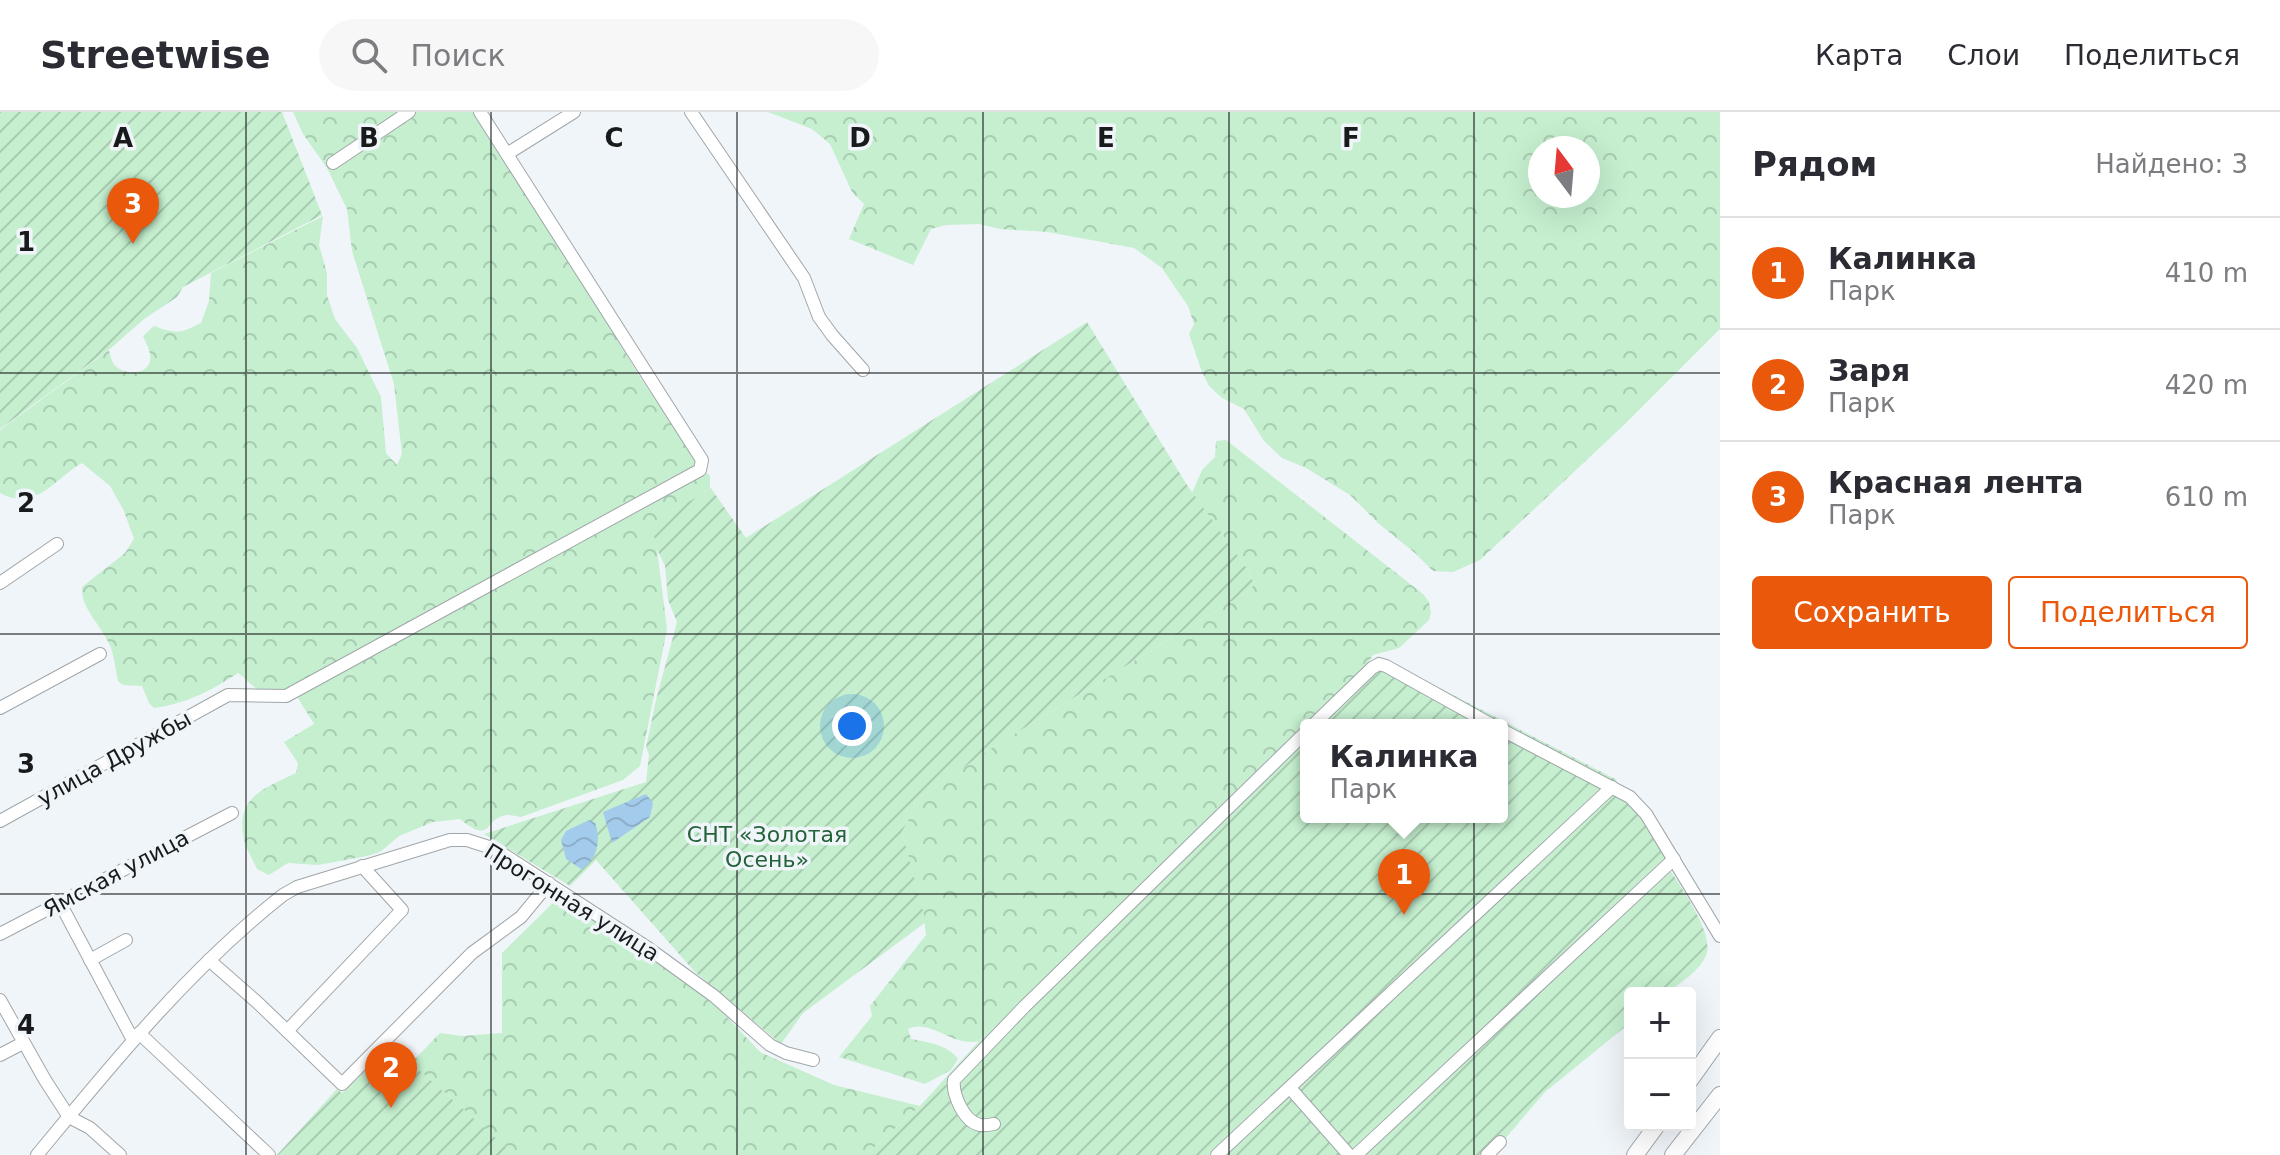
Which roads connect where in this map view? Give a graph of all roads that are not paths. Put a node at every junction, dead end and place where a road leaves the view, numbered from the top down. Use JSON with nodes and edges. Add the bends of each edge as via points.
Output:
{"nodes":[{"id":1,"x":409,"y":112,"type":"edge"},
{"id":2,"x":480,"y":112,"type":"edge"},
{"id":3,"x":574,"y":112,"type":"edge"},
{"id":4,"x":691,"y":112,"type":"edge"},
{"id":5,"x":507,"y":154,"type":"junction"},
{"id":6,"x":333,"y":163,"type":"dead end"},
{"id":7,"x":863,"y":370,"type":"dead end"},
{"id":8,"x":57,"y":544,"type":"dead end"},
{"id":9,"x":0,"y":583,"type":"edge"},
{"id":10,"x":100,"y":654,"type":"dead end"},
{"id":11,"x":0,"y":708,"type":"edge"},
{"id":12,"x":1319,"y":719,"type":"edge"},
{"id":13,"x":1481,"y":719,"type":"edge"},
{"id":14,"x":1508,"y":733,"type":"edge"},
{"id":15,"x":1300,"y":738,"type":"edge"},
{"id":16,"x":1612,"y":787,"type":"junction"},
{"id":17,"x":232,"y":813,"type":"dead end"},
{"id":18,"x":0,"y":821,"type":"edge"},
{"id":19,"x":1674,"y":859,"type":"junction"},
{"id":20,"x":362,"y":866,"type":"junction"},
{"id":21,"x":549,"y":883,"type":"junction"},
{"id":22,"x":60,"y":903,"type":"junction"},
{"id":23,"x":0,"y":934,"type":"edge"},
{"id":24,"x":1720,"y":936,"type":"edge"},
{"id":25,"x":126,"y":940,"type":"dead end"},
{"id":26,"x":90,"y":960,"type":"junction"},
{"id":27,"x":209,"y":960,"type":"junction"},
{"id":28,"x":0,"y":1000,"type":"edge"},
{"id":29,"x":287,"y":1031,"type":"junction"},
{"id":30,"x":136,"y":1036,"type":"junction"},
{"id":31,"x":1720,"y":1038,"type":"edge"},
{"id":32,"x":23,"y":1043,"type":"junction"},
{"id":33,"x":0,"y":1055,"type":"edge"},
{"id":34,"x":813,"y":1060,"type":"dead end"},
{"id":35,"x":1696,"y":1072,"type":"edge"},
{"id":36,"x":1290,"y":1088,"type":"junction"},
{"id":37,"x":1720,"y":1095,"type":"edge"},
{"id":38,"x":69,"y":1117,"type":"junction"},
{"id":39,"x":994,"y":1124,"type":"dead end"},
{"id":40,"x":1653,"y":1131,"type":"edge"},
{"id":41,"x":1500,"y":1142,"type":"dead end"},
{"id":42,"x":37,"y":1155,"type":"edge"},
{"id":43,"x":120,"y":1155,"type":"edge"},
{"id":44,"x":269,"y":1155,"type":"edge"},
{"id":45,"x":1217,"y":1155,"type":"edge"},
{"id":46,"x":1349,"y":1155,"type":"edge"},
{"id":47,"x":1356,"y":1155,"type":"edge"},
{"id":48,"x":1487,"y":1155,"type":"edge"},
{"id":49,"x":1635,"y":1155,"type":"edge"},
{"id":50,"x":1673,"y":1155,"type":"edge"}],
"edges":[{"from":1,"to":6,"type":"street"},
{"from":2,"to":5,"type":"street"},
{"from":3,"to":5,"type":"street"},
{"from":4,"to":7,"type":"street","via":[[804,278],[819,317]]},
{"from":5,"to":18,"type":"street","name":"улица Дружбы","via":[[702,460],[700,470],[286,696],[228,695]]},
{"from":8,"to":9,"type":"street"},
{"from":10,"to":11,"type":"street"},
{"from":12,"to":13,"type":"street","via":[[1379,664]]},
{"from":14,"to":16,"type":"street"},
{"from":15,"to":39,"type":"street","via":[[954,1080],[955,1099],[971,1121]]},
{"from":16,"to":19,"type":"street","via":[[1646,814]]},
{"from":16,"to":36,"type":"street"},
{"from":17,"to":22,"type":"street","name":"Ямская улица"},
{"from":19,"to":24,"type":"street"},
{"from":19,"to":47,"type":"street"},
{"from":20,"to":21,"type":"street","name":"Прогонная улица","via":[[450,840],[467,840],[495,849]]},
{"from":20,"to":27,"type":"street","name":"Прогонная улица","via":[[283,895]]},
{"from":20,"to":29,"type":"street","via":[[402,910]]},
{"from":21,"to":29,"type":"street","via":[[521,917],[472,953],[342,1084]]},
{"from":21,"to":34,"type":"street","name":"Прогонная улица","via":[[714,996],[770,1045]]},
{"from":22,"to":23,"type":"street","name":"Ямская улица"},
{"from":22,"to":26,"type":"street"},
{"from":25,"to":26,"type":"street"},
{"from":26,"to":30,"type":"street"},
{"from":27,"to":29,"type":"street"},
{"from":27,"to":30,"type":"street","name":"Прогонная улица"},
{"from":28,"to":32,"type":"street"},
{"from":30,"to":38,"type":"street","name":"Прогонная улица"},
{"from":30,"to":44,"type":"street"},
{"from":31,"to":35,"type":"highway"},
{"from":32,"to":33,"type":"street"},
{"from":32,"to":38,"type":"street"},
{"from":36,"to":45,"type":"street"},
{"from":36,"to":46,"type":"street"},
{"from":37,"to":50,"type":"highway"},
{"from":38,"to":42,"type":"street","name":"Прогонная улица"},
{"from":38,"to":43,"type":"street"},
{"from":40,"to":49,"type":"highway"},
{"from":41,"to":48,"type":"street"}]}
